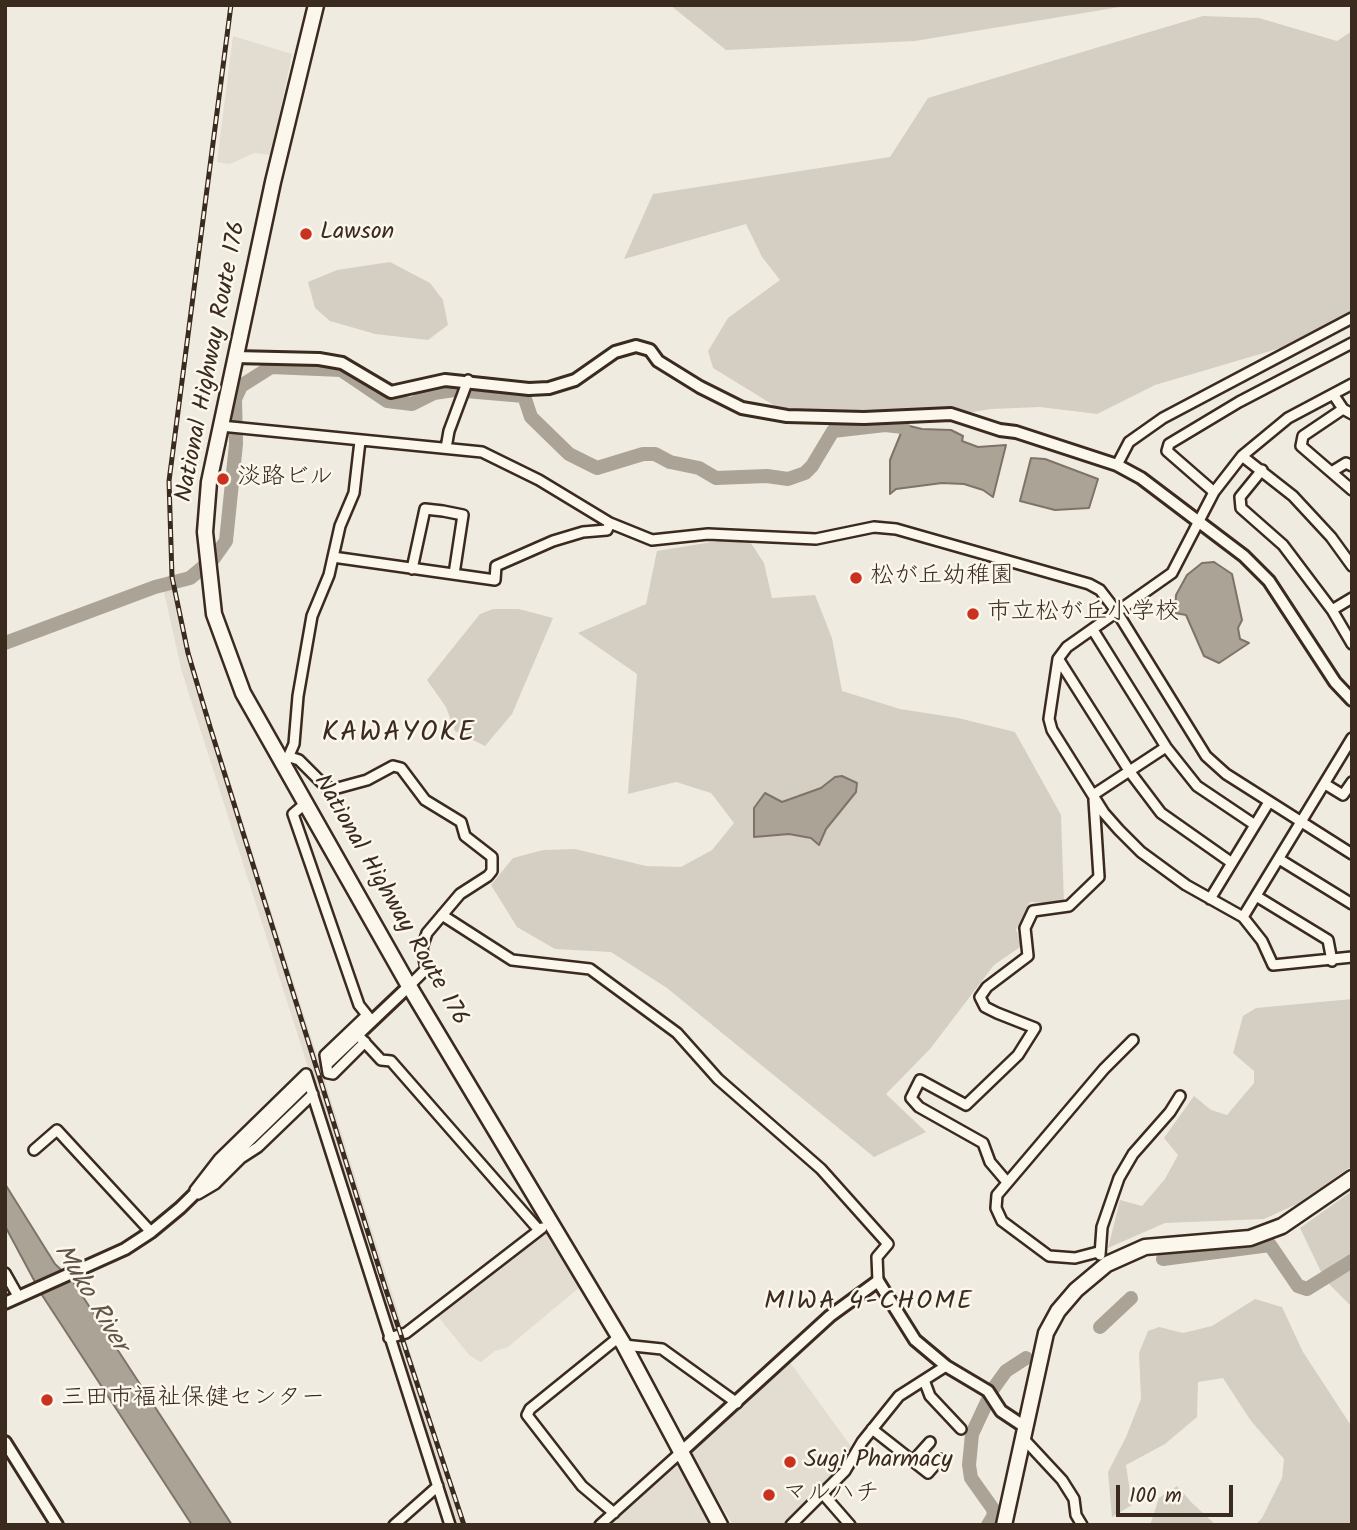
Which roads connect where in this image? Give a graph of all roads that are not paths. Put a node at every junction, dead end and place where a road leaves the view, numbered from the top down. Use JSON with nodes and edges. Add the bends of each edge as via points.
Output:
{"nodes":[{"id":1,"x":316,"y":5,"type":"edge"},
{"id":2,"x":1352,"y":318,"type":"edge"},
{"id":3,"x":1352,"y":343,"type":"edge"},
{"id":4,"x":235,"y":357,"type":"junction"},
{"id":5,"x":1352,"y":384,"type":"edge"},
{"id":6,"x":466,"y":387,"type":"junction"},
{"id":7,"x":1333,"y":394,"type":"junction"},
{"id":8,"x":1343,"y":409,"type":"junction"},
{"id":9,"x":1352,"y":414,"type":"edge"},
{"id":10,"x":230,"y":427,"type":"junction"},
{"id":11,"x":360,"y":441,"type":"junction"},
{"id":12,"x":446,"y":448,"type":"junction"},
{"id":13,"x":1242,"y":456,"type":"junction"},
{"id":14,"x":1117,"y":465,"type":"junction"},
{"id":15,"x":1352,"y":466,"type":"edge"},
{"id":16,"x":1262,"y":470,"type":"junction"},
{"id":17,"x":1333,"y":471,"type":"junction"},
{"id":18,"x":1352,"y":490,"type":"edge"},
{"id":19,"x":1214,"y":492,"type":"junction"},
{"id":20,"x":610,"y":523,"type":"junction"},
{"id":21,"x":1199,"y":524,"type":"junction"},
{"id":22,"x":333,"y":558,"type":"junction"},
{"id":23,"x":1352,"y":566,"type":"edge"},
{"id":24,"x":412,"y":569,"type":"junction"},
{"id":25,"x":454,"y":574,"type":"junction"},
{"id":26,"x":1352,"y":598,"type":"edge"},
{"id":27,"x":1332,"y":610,"type":"junction"},
{"id":28,"x":1117,"y":612,"type":"junction"},
{"id":29,"x":1093,"y":630,"type":"junction"},
{"id":30,"x":1352,"y":643,"type":"edge"},
{"id":31,"x":1058,"y":659,"type":"junction"},
{"id":32,"x":1352,"y":700,"type":"edge"},
{"id":33,"x":1352,"y":738,"type":"edge"},
{"id":34,"x":1166,"y":747,"type":"junction"},
{"id":35,"x":287,"y":760,"type":"junction"},
{"id":36,"x":1130,"y":772,"type":"junction"},
{"id":37,"x":1352,"y":782,"type":"edge"},
{"id":38,"x":1325,"y":784,"type":"junction"},
{"id":39,"x":1093,"y":795,"type":"junction"},
{"id":40,"x":1347,"y":797,"type":"edge"},
{"id":41,"x":307,"y":802,"type":"junction"},
{"id":42,"x":1269,"y":802,"type":"junction"},
{"id":43,"x":1301,"y":822,"type":"junction"},
{"id":44,"x":1255,"y":825,"type":"junction"},
{"id":45,"x":1352,"y":853,"type":"edge"},
{"id":46,"x":1279,"y":859,"type":"junction"},
{"id":47,"x":1232,"y":863,"type":"junction"},
{"id":48,"x":1256,"y":896,"type":"junction"},
{"id":49,"x":1210,"y":899,"type":"junction"},
{"id":50,"x":1352,"y":904,"type":"edge"},
{"id":51,"x":442,"y":915,"type":"junction"},
{"id":52,"x":1243,"y":918,"type":"junction"},
{"id":53,"x":1352,"y":957,"type":"edge"},
{"id":54,"x":1332,"y":961,"type":"junction"},
{"id":55,"x":409,"y":985,"type":"junction"},
{"id":56,"x":369,"y":1018,"type":"junction"},
{"id":57,"x":361,"y":1038,"type":"junction"},
{"id":58,"x":1133,"y":1040,"type":"dead end"},
{"id":59,"x":328,"y":1063,"type":"tunnel mouth"},
{"id":60,"x":308,"y":1084,"type":"joint"},
{"id":61,"x":1180,"y":1096,"type":"dead end"},
{"id":62,"x":34,"y":1150,"type":"dead end"},
{"id":63,"x":1352,"y":1178,"type":"edge"},
{"id":64,"x":1007,"y":1182,"type":"junction"},
{"id":65,"x":544,"y":1227,"type":"junction"},
{"id":66,"x":151,"y":1232,"type":"junction"},
{"id":67,"x":1102,"y":1258,"type":"junction"},
{"id":68,"x":5,"y":1273,"type":"edge"},
{"id":69,"x":878,"y":1281,"type":"junction"},
{"id":70,"x":18,"y":1296,"type":"junction"},
{"id":71,"x":5,"y":1303,"type":"edge"},
{"id":72,"x":389,"y":1338,"type":"junction"},
{"id":73,"x":621,"y":1340,"type":"junction"},
{"id":74,"x":946,"y":1366,"type":"junction"},
{"id":75,"x":924,"y":1380,"type":"junction"},
{"id":76,"x":737,"y":1403,"type":"junction"},
{"id":77,"x":872,"y":1429,"type":"junction"},
{"id":78,"x":961,"y":1429,"type":"dead end"},
{"id":79,"x":1024,"y":1432,"type":"junction"},
{"id":80,"x":5,"y":1442,"type":"edge"},
{"id":81,"x":930,"y":1442,"type":"dead end"},
{"id":82,"x":680,"y":1453,"type":"junction"},
{"id":83,"x":940,"y":1460,"type":"dead end"},
{"id":84,"x":913,"y":1461,"type":"junction"},
{"id":85,"x":438,"y":1486,"type":"junction"},
{"id":86,"x":823,"y":1494,"type":"junction"},
{"id":87,"x":614,"y":1513,"type":"junction"},
{"id":88,"x":57,"y":1525,"type":"edge"},
{"id":89,"x":394,"y":1525,"type":"edge"},
{"id":90,"x":450,"y":1525,"type":"edge"},
{"id":91,"x":600,"y":1525,"type":"edge"},
{"id":92,"x":720,"y":1525,"type":"edge"},
{"id":93,"x":791,"y":1525,"type":"edge"},
{"id":94,"x":850,"y":1525,"type":"edge"},
{"id":95,"x":1004,"y":1525,"type":"edge"},
{"id":96,"x":1082,"y":1525,"type":"edge"}],
"edges":[{"from":1,"to":4,"type":"main road","name":"National Highway Route 176"},
{"from":2,"to":14,"type":"street","via":[[1163,418],[1129,442]]},
{"from":3,"to":19,"type":"street","via":[[1169,444],[1167,452]]},
{"from":4,"to":6,"type":"street","via":[[342,363],[391,392],[445,380]]},
{"from":4,"to":10,"type":"main road","name":"National Highway Route 176"},
{"from":5,"to":7,"type":"street"},
{"from":6,"to":12,"type":"street"},
{"from":6,"to":14,"type":"street","via":[[549,388],[575,380],[615,352],[636,346],[650,350],[700,387],[742,408],[787,416],[951,414]]},
{"from":7,"to":8,"type":"street"},
{"from":7,"to":13,"type":"street","via":[[1288,418]]},
{"from":8,"to":9,"type":"street"},
{"from":8,"to":17,"type":"street","via":[[1303,436],[1301,446]]},
{"from":10,"to":11,"type":"street"},
{"from":10,"to":35,"type":"main road","name":"National Highway Route 176","via":[[209,482],[207,565],[214,614],[233,669]]},
{"from":11,"to":12,"type":"street"},
{"from":11,"to":22,"type":"street","via":[[354,493]]},
{"from":12,"to":20,"type":"street","via":[[501,459]]},
{"from":13,"to":16,"type":"street"},
{"from":13,"to":19,"type":"street"},
{"from":14,"to":21,"type":"street"},
{"from":15,"to":17,"type":"street","via":[[1346,463]]},
{"from":16,"to":23,"type":"street","via":[[1293,496]]},
{"from":16,"to":27,"type":"street","via":[[1240,497],[1241,508],[1283,545]]},
{"from":17,"to":18,"type":"street"},
{"from":19,"to":21,"type":"street"},
{"from":20,"to":25,"type":"street","via":[[607,530],[553,541],[496,565],[495,580]]},
{"from":20,"to":28,"type":"street","via":[[652,540],[708,534],[816,539],[874,527],[895,529],[1089,584],[1100,590]]},
{"from":21,"to":28,"type":"street","via":[[1172,573]]},
{"from":21,"to":32,"type":"street","via":[[1244,556],[1269,581],[1335,682]]},
{"from":22,"to":24,"type":"street"},
{"from":22,"to":35,"type":"street","via":[[312,616],[298,696],[299,717]]},
{"from":24,"to":25,"type":"street"},
{"from":24,"to":25,"type":"street","via":[[425,509],[443,511],[463,515]]},
{"from":26,"to":27,"type":"street"},
{"from":27,"to":30,"type":"street"},
{"from":28,"to":29,"type":"street"},
{"from":28,"to":42,"type":"street","via":[[1206,756]]},
{"from":29,"to":31,"type":"street"},
{"from":29,"to":34,"type":"street"},
{"from":31,"to":36,"type":"street"},
{"from":31,"to":39,"type":"street","via":[[1049,719]]},
{"from":33,"to":38,"type":"street"},
{"from":34,"to":36,"type":"street"},
{"from":34,"to":44,"type":"street","via":[[1197,786]]},
{"from":35,"to":41,"type":"main road","name":"National Highway Route 176"},
{"from":35,"to":51,"type":"street","via":[[299,760],[334,789],[367,780],[393,766],[401,768],[425,800],[461,822],[465,836],[488,852],[494,864],[488,876],[460,894]]},
{"from":36,"to":39,"type":"street"},
{"from":36,"to":47,"type":"street","via":[[1161,813]]},
{"from":37,"to":40,"type":"street"},
{"from":38,"to":40,"type":"street"},
{"from":38,"to":43,"type":"street"},
{"from":39,"to":49,"type":"street","via":[[1141,852]]},
{"from":39,"to":64,"type":"street","via":[[1099,877],[1069,906],[1033,911],[1025,928],[1028,956],[979,997],[985,1007],[1035,1028],[1018,1055],[966,1105],[920,1080],[911,1098],[983,1143],[990,1162]]},
{"from":41,"to":55,"type":"main road","name":"National Highway Route 176"},
{"from":41,"to":56,"type":"street","via":[[293,814],[359,1005]]},
{"from":42,"to":43,"type":"street"},
{"from":42,"to":44,"type":"street"},
{"from":43,"to":45,"type":"street"},
{"from":43,"to":46,"type":"street"},
{"from":44,"to":47,"type":"street"},
{"from":46,"to":48,"type":"street"},
{"from":46,"to":50,"type":"street"},
{"from":47,"to":49,"type":"street"},
{"from":48,"to":52,"type":"street"},
{"from":48,"to":54,"type":"street","via":[[1328,940]]},
{"from":49,"to":52,"type":"street"},
{"from":51,"to":55,"type":"street","via":[[423,940],[426,969]]},
{"from":51,"to":69,"type":"street","via":[[512,960],[590,969],[677,1034],[718,1079],[821,1170],[888,1244],[877,1257]]},
{"from":52,"to":54,"type":"street","via":[[1262,941],[1273,965]]},
{"from":53,"to":54,"type":"street"},
{"from":55,"to":56,"type":"street"},
{"from":55,"to":65,"type":"main road","name":"National Highway Route 176","via":[[503,1139]]},
{"from":56,"to":57,"type":"street"},
{"from":56,"to":57,"type":"street","via":[[325,1055],[328,1073],[333,1074]]},
{"from":57,"to":59,"type":"street"},
{"from":57,"to":65,"type":"street","via":[[382,1060],[391,1061]]},
{"from":58,"to":64,"type":"street"},
{"from":60,"to":66,"type":"street"},
{"from":60,"to":72,"type":"street"},
{"from":61,"to":67,"type":"street","via":[[1119,1178],[1102,1227]]},
{"from":62,"to":66,"type":"street","via":[[57,1130]]},
{"from":63,"to":67,"type":"main road","via":[[1282,1226],[1250,1238],[1145,1247]]},
{"from":64,"to":67,"type":"street","via":[[997,1195],[996,1208],[1015,1232],[1049,1256]]},
{"from":65,"to":72,"type":"street","via":[[406,1333]]},
{"from":65,"to":73,"type":"main road","name":"National Highway Route 176"},
{"from":66,"to":70,"type":"street","via":[[125,1249]]},
{"from":67,"to":79,"type":"main road","via":[[1058,1311],[1046,1333]]},
{"from":68,"to":70,"type":"street"},
{"from":69,"to":74,"type":"street","via":[[910,1335]]},
{"from":69,"to":76,"type":"street","via":[[830,1316]]},
{"from":70,"to":71,"type":"street"},
{"from":72,"to":85,"type":"street"},
{"from":73,"to":76,"type":"street","via":[[662,1349]]},
{"from":73,"to":82,"type":"main road","name":"National Highway Route 176"},
{"from":73,"to":87,"type":"street","via":[[527,1415],[582,1486]]},
{"from":74,"to":75,"type":"street"},
{"from":74,"to":79,"type":"street","via":[[988,1391]]},
{"from":75,"to":77,"type":"street","via":[[899,1396]]},
{"from":75,"to":78,"type":"street","via":[[930,1396]]},
{"from":76,"to":82,"type":"street"},
{"from":77,"to":84,"type":"street"},
{"from":77,"to":86,"type":"street","via":[[845,1471]]},
{"from":79,"to":95,"type":"main road"},
{"from":79,"to":96,"type":"street","via":[[1074,1499]]},
{"from":80,"to":88,"type":"street"},
{"from":81,"to":84,"type":"street"},
{"from":82,"to":87,"type":"street"},
{"from":82,"to":92,"type":"main road","name":"National Highway Route 176"},
{"from":83,"to":84,"type":"street","via":[[928,1473]]},
{"from":85,"to":89,"type":"street"},
{"from":85,"to":90,"type":"street"},
{"from":86,"to":93,"type":"street"},
{"from":86,"to":94,"type":"street"},
{"from":87,"to":91,"type":"street"}]}
